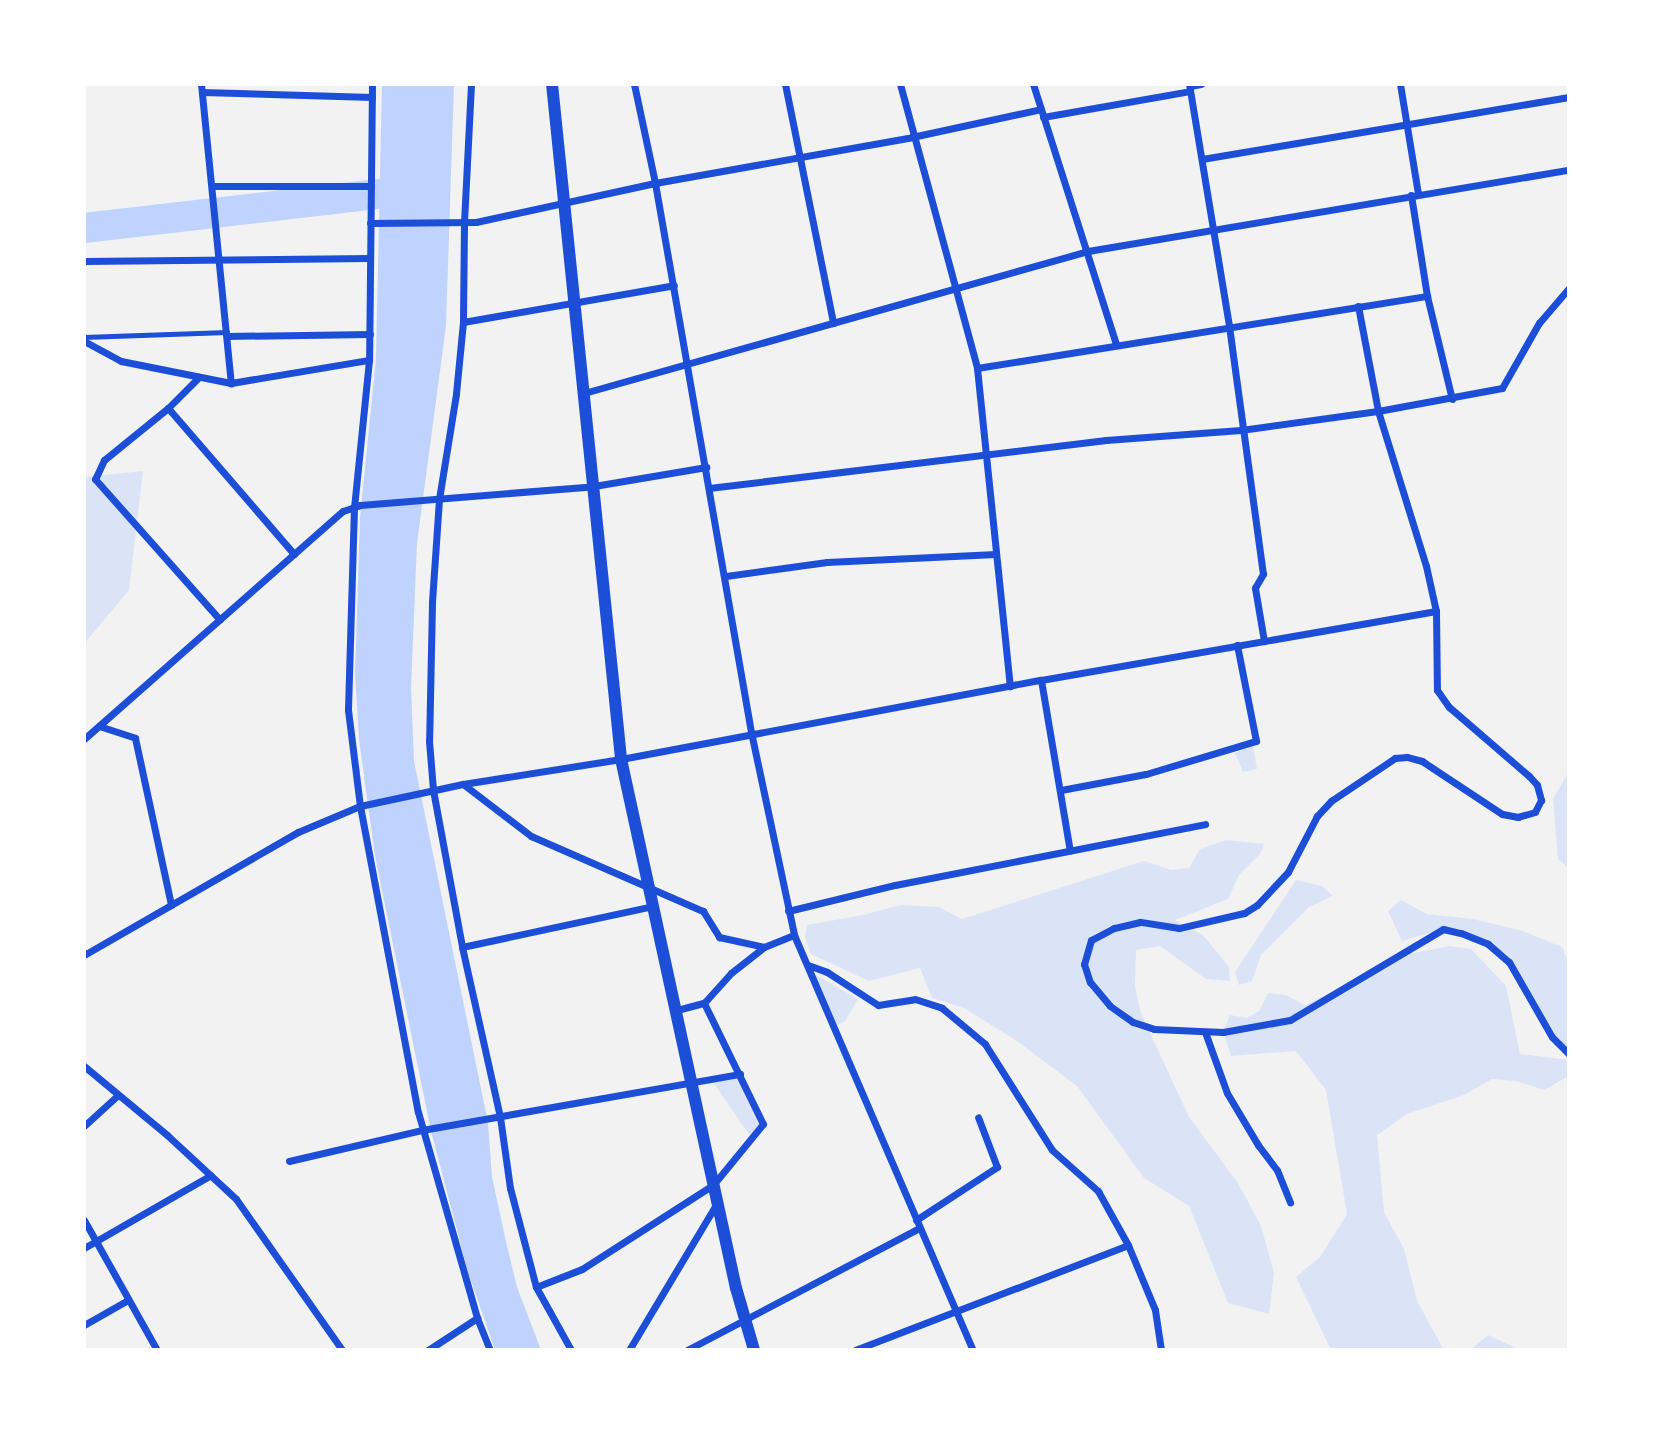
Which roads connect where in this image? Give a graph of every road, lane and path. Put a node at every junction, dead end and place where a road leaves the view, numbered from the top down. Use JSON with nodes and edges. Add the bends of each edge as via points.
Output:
{"nodes":[{"id":1,"x":372,"y":84,"type":"edge"},
{"id":2,"x":471,"y":84,"type":"edge"},
{"id":3,"x":552,"y":84,"type":"edge"},
{"id":4,"x":634,"y":84,"type":"edge"},
{"id":5,"x":785,"y":84,"type":"edge"},
{"id":6,"x":900,"y":84,"type":"edge"},
{"id":7,"x":1033,"y":84,"type":"edge"},
{"id":8,"x":1202,"y":84,"type":"edge"},
{"id":9,"x":1400,"y":84,"type":"edge"},
{"id":10,"x":1190,"y":87,"type":"edge"},
{"id":11,"x":201,"y":88,"type":"edge"},
{"id":12,"x":372,"y":97,"type":"junction"},
{"id":13,"x":1569,"y":97,"type":"edge"},
{"id":14,"x":1042,"y":113,"type":"junction"},
{"id":15,"x":1407,"y":125,"type":"junction"},
{"id":16,"x":912,"y":137,"type":"junction"},
{"id":17,"x":797,"y":157,"type":"junction"},
{"id":18,"x":1202,"y":159,"type":"junction"},
{"id":19,"x":1569,"y":170,"type":"edge"},
{"id":20,"x":655,"y":183,"type":"junction"},
{"id":21,"x":213,"y":186,"type":"junction"},
{"id":22,"x":372,"y":186,"type":"junction"},
{"id":23,"x":1415,"y":195,"type":"junction"},
{"id":24,"x":564,"y":204,"type":"junction"},
{"id":25,"x":374,"y":223,"type":"junction"},
{"id":26,"x":461,"y":224,"type":"junction"},
{"id":27,"x":1215,"y":228,"type":"junction"},
{"id":28,"x":1088,"y":251,"type":"junction"},
{"id":29,"x":219,"y":258,"type":"junction"},
{"id":30,"x":370,"y":258,"type":"junction"},
{"id":31,"x":84,"y":261,"type":"edge"},
{"id":32,"x":674,"y":285,"type":"junction"},
{"id":33,"x":957,"y":288,"type":"junction"},
{"id":34,"x":1569,"y":288,"type":"edge"},
{"id":35,"x":1427,"y":296,"type":"junction"},
{"id":36,"x":574,"y":303,"type":"junction"},
{"id":37,"x":1358,"y":306,"type":"junction"},
{"id":38,"x":463,"y":322,"type":"junction"},
{"id":39,"x":833,"y":323,"type":"junction"},
{"id":40,"x":1229,"y":327,"type":"junction"},
{"id":41,"x":227,"y":334,"type":"junction"},
{"id":42,"x":370,"y":334,"type":"junction"},
{"id":43,"x":84,"y":339,"type":"edge"},
{"id":44,"x":1116,"y":344,"type":"junction"},
{"id":45,"x":369,"y":360,"type":"junction"},
{"id":46,"x":687,"y":363,"type":"junction"},
{"id":47,"x":977,"y":368,"type":"junction"},
{"id":48,"x":199,"y":377,"type":"junction"},
{"id":49,"x":231,"y":383,"type":"junction"},
{"id":50,"x":584,"y":393,"type":"junction"},
{"id":51,"x":1452,"y":399,"type":"junction"},
{"id":52,"x":168,"y":408,"type":"junction"},
{"id":53,"x":1378,"y":411,"type":"junction"},
{"id":54,"x":1241,"y":430,"type":"junction"},
{"id":55,"x":986,"y":454,"type":"junction"},
{"id":56,"x":706,"y":467,"type":"junction"},
{"id":57,"x":594,"y":486,"type":"junction"},
{"id":58,"x":709,"y":488,"type":"junction"},
{"id":59,"x":436,"y":499,"type":"junction"},
{"id":60,"x":357,"y":506,"type":"junction"},
{"id":61,"x":294,"y":554,"type":"junction"},
{"id":62,"x":996,"y":554,"type":"junction"},
{"id":63,"x":726,"y":576,"type":"junction"},
{"id":64,"x":1436,"y":611,"type":"junction"},
{"id":65,"x":220,"y":620,"type":"junction"},
{"id":66,"x":1264,"y":641,"type":"junction"},
{"id":67,"x":1237,"y":645,"type":"junction"},
{"id":68,"x":1041,"y":680,"type":"junction"},
{"id":69,"x":1010,"y":686,"type":"junction"},
{"id":70,"x":99,"y":726,"type":"junction"},
{"id":71,"x":751,"y":732,"type":"junction"},
{"id":72,"x":84,"y":740,"type":"edge"},
{"id":73,"x":621,"y":758,"type":"junction"},
{"id":74,"x":463,"y":784,"type":"junction"},
{"id":75,"x":433,"y":790,"type":"junction"},
{"id":76,"x":1061,"y":790,"type":"junction"},
{"id":77,"x":364,"y":805,"type":"junction"},
{"id":78,"x":1205,"y":824,"type":"dead end"},
{"id":79,"x":1070,"y":851,"type":"junction"},
{"id":80,"x":650,"y":887,"type":"junction"},
{"id":81,"x":171,"y":905,"type":"junction"},
{"id":82,"x":654,"y":906,"type":"junction"},
{"id":83,"x":788,"y":911,"type":"junction"},
{"id":84,"x":794,"y":935,"type":"junction"},
{"id":85,"x":462,"y":947,"type":"junction"},
{"id":86,"x":764,"y":947,"type":"junction"},
{"id":87,"x":84,"y":955,"type":"edge"},
{"id":88,"x":807,"y":964,"type":"junction"},
{"id":89,"x":704,"y":1003,"type":"junction"},
{"id":90,"x":677,"y":1010,"type":"junction"},
{"id":91,"x":1205,"y":1032,"type":"junction"},
{"id":92,"x":1569,"y":1054,"type":"edge"},
{"id":93,"x":84,"y":1066,"type":"edge"},
{"id":94,"x":740,"y":1074,"type":"junction"},
{"id":95,"x":692,"y":1080,"type":"junction"},
{"id":96,"x":118,"y":1095,"type":"junction"},
{"id":97,"x":978,"y":1117,"type":"dead end"},
{"id":98,"x":497,"y":1118,"type":"junction"},
{"id":99,"x":84,"y":1126,"type":"edge"},
{"id":100,"x":424,"y":1130,"type":"junction"},
{"id":101,"x":289,"y":1161,"type":"dead end"},
{"id":102,"x":211,"y":1175,"type":"junction"},
{"id":103,"x":713,"y":1185,"type":"junction"},
{"id":104,"x":1290,"y":1202,"type":"dead end"},
{"id":105,"x":717,"y":1203,"type":"junction"},
{"id":106,"x":84,"y":1220,"type":"edge"},
{"id":107,"x":916,"y":1220,"type":"junction"},
{"id":108,"x":919,"y":1228,"type":"junction"},
{"id":109,"x":96,"y":1242,"type":"junction"},
{"id":110,"x":1128,"y":1245,"type":"junction"},
{"id":111,"x":84,"y":1248,"type":"edge"},
{"id":112,"x":536,"y":1287,"type":"junction"},
{"id":113,"x":128,"y":1300,"type":"junction"},
{"id":114,"x":955,"y":1308,"type":"junction"},
{"id":115,"x":477,"y":1318,"type":"junction"},
{"id":116,"x":744,"y":1318,"type":"junction"},
{"id":117,"x":84,"y":1325,"type":"edge"},
{"id":118,"x":860,"y":1349,"type":"edge"},
{"id":119,"x":157,"y":1350,"type":"edge"},
{"id":120,"x":342,"y":1350,"type":"edge"},
{"id":121,"x":428,"y":1350,"type":"edge"},
{"id":122,"x":490,"y":1350,"type":"edge"},
{"id":123,"x":571,"y":1350,"type":"edge"},
{"id":124,"x":629,"y":1350,"type":"edge"},
{"id":125,"x":687,"y":1350,"type":"edge"},
{"id":126,"x":754,"y":1350,"type":"edge"},
{"id":127,"x":973,"y":1350,"type":"edge"},
{"id":128,"x":1161,"y":1350,"type":"edge"}],
"edges":[{"from":1,"to":12,"type":"street"},
{"from":2,"to":26,"type":"street"},
{"from":3,"to":24,"type":"main road"},
{"from":4,"to":20,"type":"street"},
{"from":5,"to":17,"type":"street"},
{"from":6,"to":16,"type":"street"},
{"from":7,"to":14,"type":"street"},
{"from":8,"to":10,"type":"street"},
{"from":9,"to":15,"type":"street"},
{"from":10,"to":14,"type":"street"},
{"from":10,"to":18,"type":"street"},
{"from":11,"to":12,"type":"street"},
{"from":11,"to":21,"type":"street"},
{"from":12,"to":22,"type":"street"},
{"from":13,"to":15,"type":"street"},
{"from":14,"to":16,"type":"street"},
{"from":14,"to":28,"type":"street"},
{"from":15,"to":18,"type":"street"},
{"from":15,"to":23,"type":"street"},
{"from":16,"to":17,"type":"street"},
{"from":16,"to":33,"type":"street"},
{"from":17,"to":20,"type":"street"},
{"from":17,"to":39,"type":"street"},
{"from":18,"to":27,"type":"street"},
{"from":19,"to":23,"type":"street"},
{"from":20,"to":24,"type":"street"},
{"from":20,"to":32,"type":"street"},
{"from":21,"to":22,"type":"street"},
{"from":21,"to":29,"type":"street"},
{"from":22,"to":25,"type":"street"},
{"from":23,"to":27,"type":"street"},
{"from":23,"to":35,"type":"street"},
{"from":24,"to":26,"type":"street"},
{"from":24,"to":36,"type":"main road"},
{"from":25,"to":26,"type":"street"},
{"from":25,"to":30,"type":"street"},
{"from":26,"to":38,"type":"street"},
{"from":27,"to":28,"type":"street"},
{"from":27,"to":40,"type":"street"},
{"from":28,"to":33,"type":"street"},
{"from":28,"to":44,"type":"street"},
{"from":29,"to":30,"type":"street"},
{"from":29,"to":31,"type":"street"},
{"from":29,"to":41,"type":"street"},
{"from":30,"to":42,"type":"street"},
{"from":32,"to":36,"type":"street"},
{"from":32,"to":46,"type":"street"},
{"from":33,"to":39,"type":"street"},
{"from":33,"to":47,"type":"street"},
{"from":34,"to":51,"type":"street","via":[[1539,323],[1502,388]]},
{"from":35,"to":37,"type":"street"},
{"from":35,"to":51,"type":"street"},
{"from":36,"to":38,"type":"street"},
{"from":36,"to":50,"type":"main road"},
{"from":37,"to":40,"type":"street"},
{"from":37,"to":53,"type":"street"},
{"from":38,"to":59,"type":"street","via":[[456,394]]},
{"from":39,"to":46,"type":"street"},
{"from":40,"to":44,"type":"street"},
{"from":40,"to":54,"type":"street"},
{"from":41,"to":42,"type":"street"},
{"from":41,"to":43,"type":"lane"},
{"from":41,"to":49,"type":"street"},
{"from":42,"to":45,"type":"street"},
{"from":43,"to":48,"type":"street","via":[[121,361]]},
{"from":44,"to":47,"type":"street"},
{"from":45,"to":49,"type":"street"},
{"from":45,"to":60,"type":"street"},
{"from":46,"to":50,"type":"street"},
{"from":46,"to":56,"type":"street"},
{"from":47,"to":55,"type":"street"},
{"from":48,"to":49,"type":"street"},
{"from":48,"to":52,"type":"street"},
{"from":50,"to":57,"type":"main road"},
{"from":51,"to":53,"type":"street"},
{"from":52,"to":61,"type":"street"},
{"from":52,"to":65,"type":"street","via":[[104,460],[95,479]]},
{"from":53,"to":54,"type":"street"},
{"from":53,"to":64,"type":"street"},
{"from":54,"to":55,"type":"street"},
{"from":54,"to":66,"type":"street","via":[[1263,574],[1255,588]]},
{"from":55,"to":58,"type":"street"},
{"from":55,"to":62,"type":"street"},
{"from":56,"to":57,"type":"street"},
{"from":56,"to":58,"type":"street"},
{"from":57,"to":59,"type":"street"},
{"from":57,"to":73,"type":"main road"},
{"from":58,"to":63,"type":"street"},
{"from":59,"to":60,"type":"street"},
{"from":59,"to":75,"type":"street","via":[[429,741]]},
{"from":60,"to":61,"type":"street","via":[[343,511]]},
{"from":60,"to":77,"type":"street","via":[[348,710]]},
{"from":61,"to":65,"type":"street"},
{"from":62,"to":63,"type":"street","via":[[827,562]]},
{"from":62,"to":69,"type":"street"},
{"from":63,"to":71,"type":"street"},
{"from":64,"to":66,"type":"street"},
{"from":64,"to":91,"type":"street","via":[[1437,690],[1449,707],[1537,785],[1541,800],[1535,812],[1518,817],[1502,814],[1422,761],[1395,758],[1324,809],[1288,872],[1244,913],[1179,928],[1140,922],[1091,940],[1084,964],[1090,982],[1110,1006],[1133,1022],[1154,1029]]},
{"from":65,"to":70,"type":"street"},
{"from":66,"to":67,"type":"street"},
{"from":67,"to":68,"type":"street"},
{"from":67,"to":76,"type":"street","via":[[1256,741],[1146,774]]},
{"from":68,"to":69,"type":"street"},
{"from":68,"to":76,"type":"street"},
{"from":69,"to":71,"type":"street"},
{"from":70,"to":72,"type":"street"},
{"from":70,"to":81,"type":"street","via":[[135,738]]},
{"from":71,"to":73,"type":"street"},
{"from":71,"to":83,"type":"street"},
{"from":73,"to":74,"type":"street"},
{"from":73,"to":80,"type":"main road"},
{"from":74,"to":75,"type":"street"},
{"from":74,"to":80,"type":"street","via":[[531,836]]},
{"from":75,"to":77,"type":"street"},
{"from":75,"to":85,"type":"street"},
{"from":76,"to":79,"type":"street"},
{"from":77,"to":81,"type":"street","via":[[298,832]]},
{"from":77,"to":100,"type":"street"},
{"from":78,"to":79,"type":"street"},
{"from":79,"to":83,"type":"street"},
{"from":80,"to":82,"type":"main road"},
{"from":80,"to":86,"type":"street","via":[[703,911],[719,937]]},
{"from":81,"to":87,"type":"street"},
{"from":82,"to":85,"type":"street"},
{"from":82,"to":90,"type":"main road"},
{"from":83,"to":84,"type":"street"},
{"from":84,"to":86,"type":"street"},
{"from":84,"to":88,"type":"street"},
{"from":85,"to":98,"type":"street"},
{"from":86,"to":89,"type":"street","via":[[731,973]]},
{"from":88,"to":107,"type":"street"},
{"from":88,"to":110,"type":"street","via":[[878,1005],[915,999],[942,1008],[985,1044],[1052,1150],[1098,1191]]},
{"from":89,"to":90,"type":"street"},
{"from":89,"to":94,"type":"street"},
{"from":90,"to":95,"type":"main road"},
{"from":91,"to":92,"type":"street","via":[[1290,1020],[1443,929],[1488,944],[1509,962],[1552,1037]]},
{"from":91,"to":104,"type":"street","via":[[1227,1093],[1277,1170]]},
{"from":93,"to":96,"type":"street"},
{"from":94,"to":95,"type":"street"},
{"from":94,"to":103,"type":"street","via":[[763,1124]]},
{"from":95,"to":98,"type":"street"},
{"from":95,"to":103,"type":"main road"},
{"from":96,"to":99,"type":"street"},
{"from":96,"to":102,"type":"street"},
{"from":97,"to":107,"type":"street","via":[[997,1167]]},
{"from":98,"to":100,"type":"street"},
{"from":98,"to":112,"type":"street"},
{"from":100,"to":101,"type":"street"},
{"from":100,"to":115,"type":"street"},
{"from":102,"to":109,"type":"street"},
{"from":102,"to":120,"type":"street","via":[[253,1222]]},
{"from":103,"to":105,"type":"main road"},
{"from":103,"to":112,"type":"street","via":[[582,1269]]},
{"from":105,"to":116,"type":"main road"},
{"from":105,"to":124,"type":"street"},
{"from":106,"to":109,"type":"street"},
{"from":107,"to":108,"type":"street"},
{"from":108,"to":114,"type":"street"},
{"from":108,"to":116,"type":"street"},
{"from":109,"to":111,"type":"street"},
{"from":109,"to":113,"type":"street"},
{"from":110,"to":114,"type":"street"},
{"from":110,"to":128,"type":"street","via":[[1154,1310]]},
{"from":112,"to":123,"type":"street"},
{"from":113,"to":117,"type":"street"},
{"from":113,"to":119,"type":"street"},
{"from":114,"to":118,"type":"street"},
{"from":114,"to":127,"type":"street"},
{"from":115,"to":121,"type":"street"},
{"from":115,"to":122,"type":"street"},
{"from":116,"to":125,"type":"street"},
{"from":116,"to":126,"type":"main road"}]}
